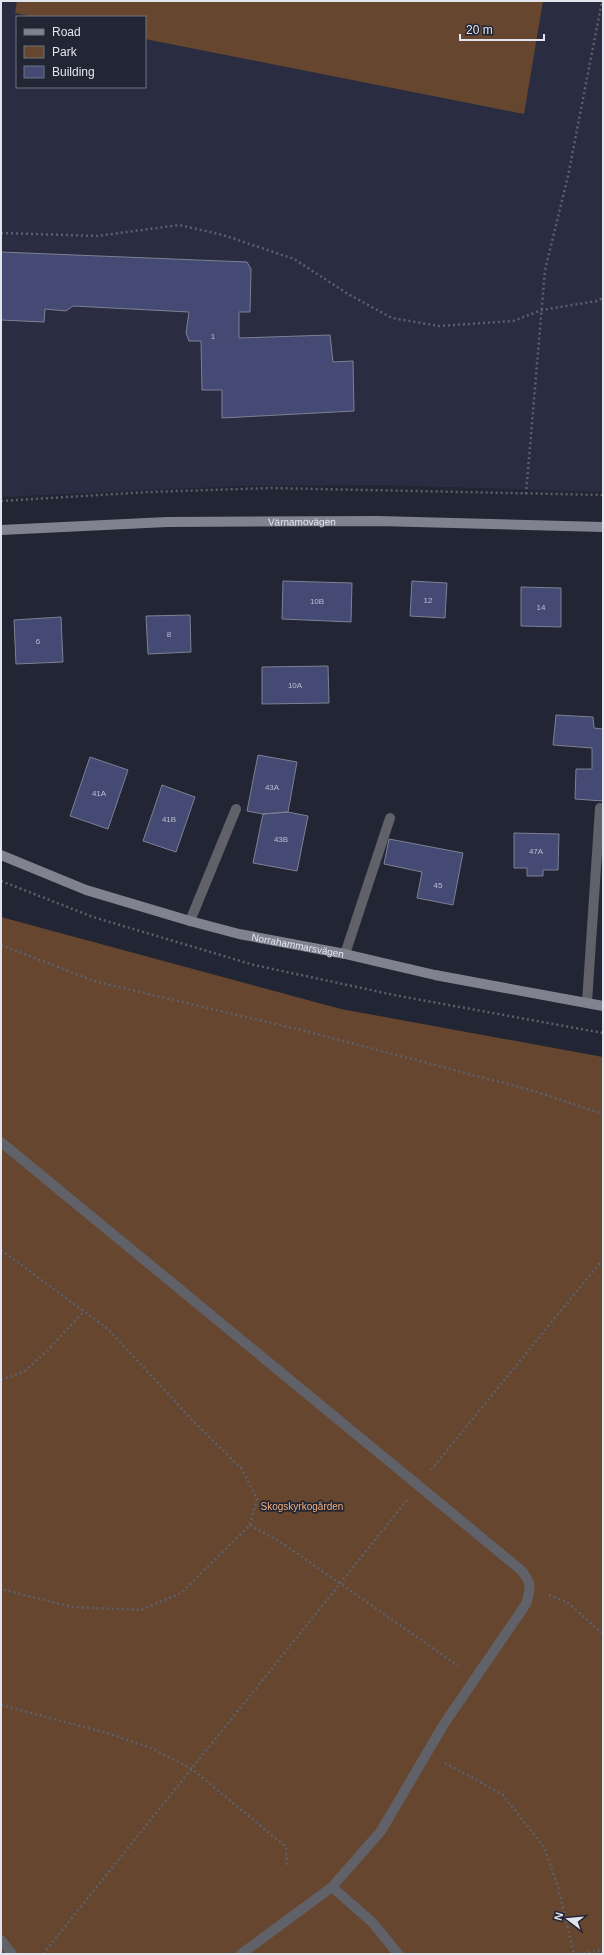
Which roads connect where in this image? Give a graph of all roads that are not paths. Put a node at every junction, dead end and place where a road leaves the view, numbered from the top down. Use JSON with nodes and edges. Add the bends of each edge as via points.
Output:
{"nodes":[{"id":1,"x":603,"y":528,"type":"edge"},
{"id":2,"x":1,"y":530,"type":"edge"},
{"id":3,"x":600,"y":808,"type":"dead end"},
{"id":4,"x":236,"y":809,"type":"dead end"},
{"id":5,"x":390,"y":818,"type":"dead end"},
{"id":6,"x":1,"y":855,"type":"edge"},
{"id":7,"x":190,"y":922,"type":"junction"},
{"id":8,"x":345,"y":954,"type":"junction"},
{"id":9,"x":587,"y":1002,"type":"junction"},
{"id":10,"x":603,"y":1006,"type":"edge"},
{"id":11,"x":1,"y":1142,"type":"edge"},
{"id":12,"x":332,"y":1887,"type":"junction"},
{"id":13,"x":1,"y":1940,"type":"edge"},
{"id":14,"x":12,"y":1954,"type":"edge"},
{"id":15,"x":240,"y":1954,"type":"edge"},
{"id":16,"x":398,"y":1954,"type":"edge"}],
"edges":[{"from":1,"to":2,"type":"street","name":"Värnamovägen","via":[[378,521],[183,522]]},
{"from":3,"to":9,"type":"lane"},
{"from":4,"to":7,"type":"lane"},
{"from":5,"to":8,"type":"lane"},
{"from":6,"to":7,"type":"street","name":"Norrahammarsvägen","via":[[86,890]]},
{"from":7,"to":8,"type":"street","name":"Norrahammarsvägen"},
{"from":8,"to":9,"type":"street","name":"Norrahammarsvägen","via":[[435,975]]},
{"from":9,"to":10,"type":"street","name":"Norrahammarsvägen"},
{"from":11,"to":12,"type":"lane","via":[[528,1578],[530,1589],[526,1604],[474,1677],[381,1831]]},
{"from":12,"to":15,"type":"lane"},
{"from":12,"to":16,"type":"lane","via":[[373,1923]]},
{"from":13,"to":14,"type":"lane"}]}
